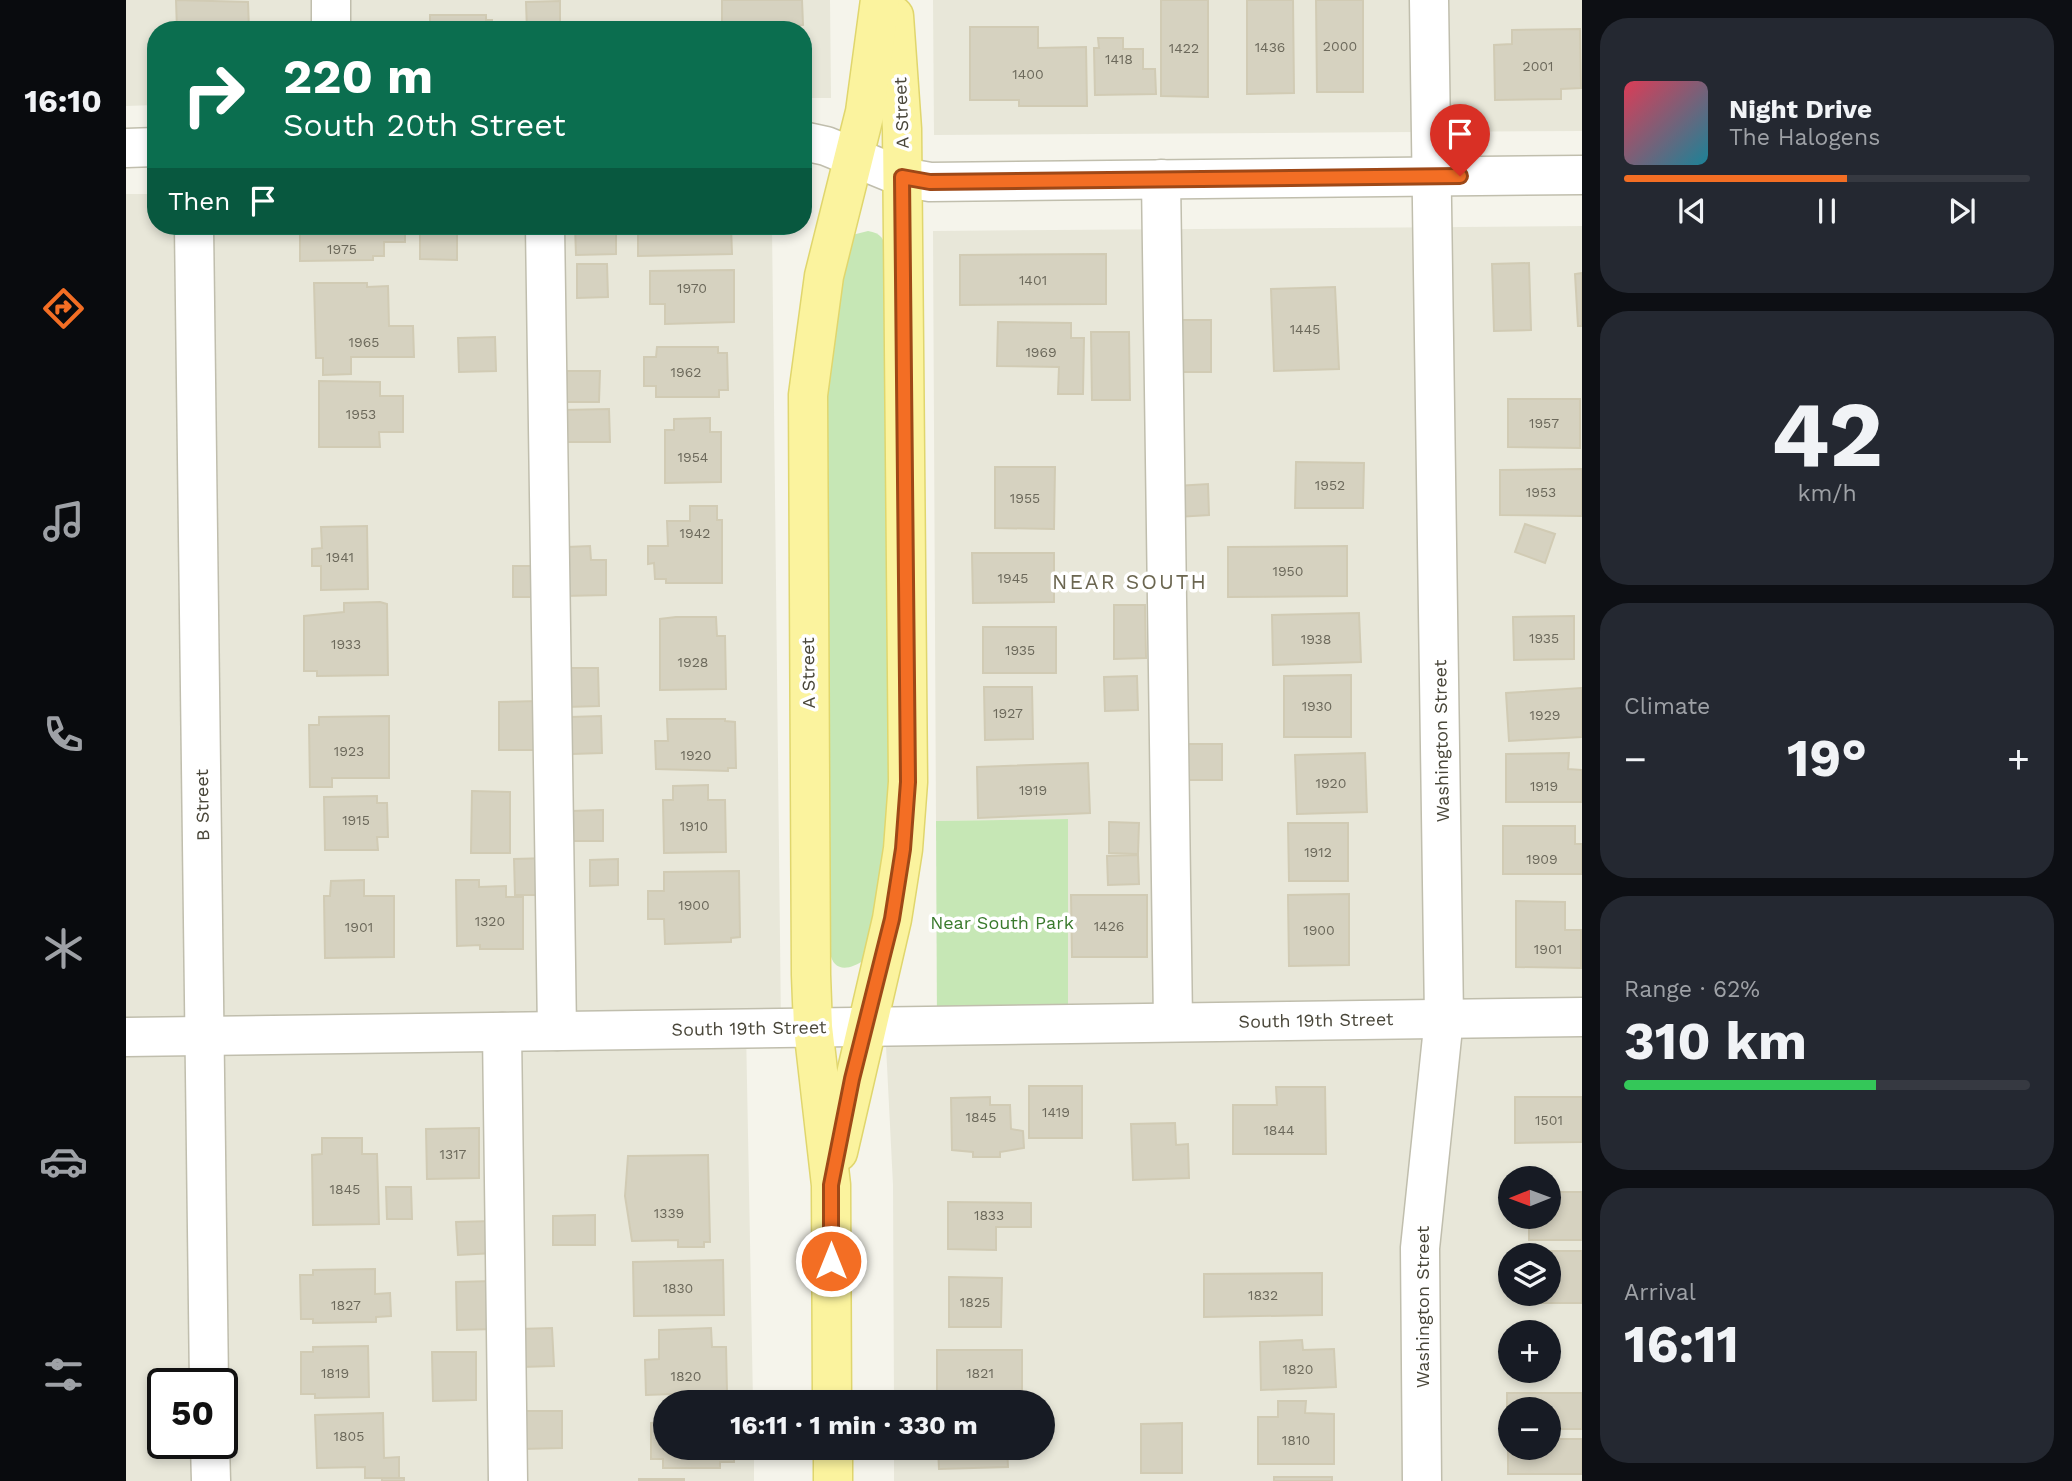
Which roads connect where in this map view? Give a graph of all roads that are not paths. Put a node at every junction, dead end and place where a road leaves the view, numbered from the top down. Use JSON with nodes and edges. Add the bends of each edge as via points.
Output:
{"nodes":[{"id":1,"x":331,"y":0,"type":"edge"},
{"id":2,"x":880,"y":0,"type":"edge"},
{"id":3,"x":892,"y":0,"type":"edge"},
{"id":4,"x":1429,"y":0,"type":"edge"},
{"id":5,"x":331,"y":21,"type":"edge"},
{"id":6,"x":812,"y":143,"type":"edge"},
{"id":7,"x":147,"y":147,"type":"edge"},
{"id":8,"x":126,"y":148,"type":"edge"},
{"id":9,"x":854,"y":158,"type":"junction"},
{"id":10,"x":1582,"y":175,"type":"edge"},
{"id":11,"x":902,"y":177,"type":"junction"},
{"id":12,"x":1433,"y":177,"type":"junction"},
{"id":13,"x":1161,"y":179,"type":"junction"},
{"id":14,"x":194,"y":235,"type":"edge"},
{"id":15,"x":545,"y":235,"type":"edge"},
{"id":16,"x":1582,"y":1017,"type":"edge"},
{"id":17,"x":1444,"y":1018,"type":"junction"},
{"id":18,"x":1173,"y":1022,"type":"junction"},
{"id":19,"x":865,"y":1026,"type":"junction"},
{"id":20,"x":813,"y":1027,"type":"junction"},
{"id":21,"x":557,"y":1031,"type":"junction"},
{"id":22,"x":502,"y":1032,"type":"junction"},
{"id":23,"x":205,"y":1037,"type":"junction"},
{"id":24,"x":126,"y":1038,"type":"edge"},
{"id":25,"x":831,"y":1185,"type":"junction"},
{"id":26,"x":209,"y":1368,"type":"edge"},
{"id":27,"x":832,"y":1390,"type":"edge"},
{"id":28,"x":210,"y":1459,"type":"edge"},
{"id":29,"x":833,"y":1460,"type":"edge"},
{"id":30,"x":211,"y":1481,"type":"edge"},
{"id":31,"x":508,"y":1481,"type":"edge"},
{"id":32,"x":833,"y":1481,"type":"edge"},
{"id":33,"x":1422,"y":1481,"type":"edge"}],
"edges":[{"from":1,"to":5,"type":"street"},
{"from":2,"to":9,"type":"main road","name":"A Street"},
{"from":3,"to":11,"type":"main road","name":"A Street"},
{"from":4,"to":12,"type":"street","name":"Washington Street"},
{"from":6,"to":9,"type":"street"},
{"from":7,"to":8,"type":"street"},
{"from":9,"to":11,"type":"street"},
{"from":9,"to":20,"type":"main road","name":"A Street","via":[[824,276],[807,396]]},
{"from":10,"to":12,"type":"street"},
{"from":11,"to":13,"type":"street","via":[[930,182]]},
{"from":11,"to":19,"type":"main road","name":"A Street","via":[[908,782],[892,919]]},
{"from":12,"to":13,"type":"street"},
{"from":12,"to":17,"type":"street","name":"Washington Street"},
{"from":13,"to":18,"type":"street"},
{"from":14,"to":23,"type":"street","name":"B Street"},
{"from":15,"to":21,"type":"street"},
{"from":16,"to":17,"type":"street","name":"South 19th Street"},
{"from":17,"to":18,"type":"street","name":"South 19th Street"},
{"from":17,"to":33,"type":"street","name":"Washington Street","via":[[1419,1248]]},
{"from":18,"to":19,"type":"street","name":"South 19th Street"},
{"from":19,"to":20,"type":"street","name":"South 19th Street"},
{"from":19,"to":25,"type":"main road","name":"A Street"},
{"from":20,"to":21,"type":"street","name":"South 19th Street"},
{"from":20,"to":25,"type":"main road","name":"A Street"},
{"from":21,"to":22,"type":"street","name":"South 19th Street"},
{"from":22,"to":23,"type":"street","name":"South 19th Street"},
{"from":22,"to":31,"type":"street"},
{"from":23,"to":24,"type":"street","name":"South 19th Street"},
{"from":23,"to":26,"type":"street","name":"B Street"},
{"from":25,"to":27,"type":"main road","name":"A Street"},
{"from":28,"to":30,"type":"street"},
{"from":29,"to":32,"type":"main road"}]}
